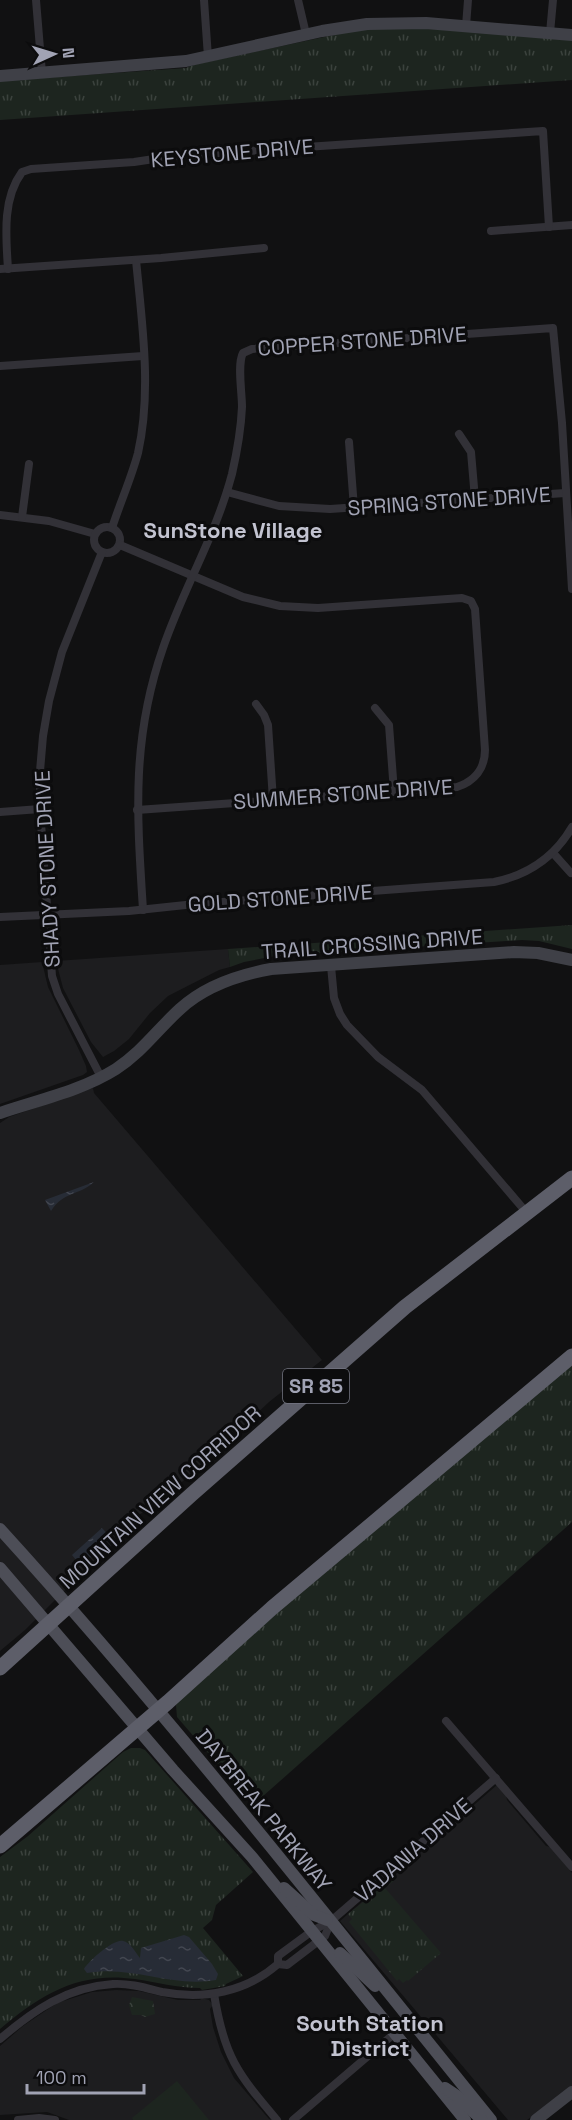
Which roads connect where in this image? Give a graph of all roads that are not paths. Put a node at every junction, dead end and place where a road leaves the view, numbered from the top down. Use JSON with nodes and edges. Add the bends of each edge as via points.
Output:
{"nodes":[{"id":1,"x":36,"y":0,"type":"edge"},
{"id":2,"x":204,"y":0,"type":"edge"},
{"id":3,"x":298,"y":0,"type":"edge"},
{"id":4,"x":468,"y":0,"type":"edge"},
{"id":5,"x":553,"y":0,"type":"edge"},
{"id":6,"x":466,"y":26,"type":"junction"},
{"id":7,"x":550,"y":33,"type":"junction"},
{"id":8,"x":306,"y":34,"type":"junction"},
{"id":9,"x":572,"y":35,"type":"edge"},
{"id":10,"x":208,"y":57,"type":"junction"},
{"id":11,"x":42,"y":73,"type":"junction"},
{"id":12,"x":0,"y":76,"type":"edge"},
{"id":13,"x":572,"y":225,"type":"edge"},
{"id":14,"x":549,"y":227,"type":"junction"},
{"id":15,"x":491,"y":231,"type":"dead end"},
{"id":16,"x":264,"y":248,"type":"dead end"},
{"id":17,"x":136,"y":260,"type":"junction"},
{"id":18,"x":4,"y":269,"type":"edge"},
{"id":19,"x":143,"y":356,"type":"junction"},
{"id":20,"x":0,"y":366,"type":"edge"},
{"id":21,"x":459,"y":434,"type":"dead end"},
{"id":22,"x":349,"y":442,"type":"dead end"},
{"id":23,"x":29,"y":464,"type":"dead end"},
{"id":24,"x":227,"y":492,"type":"junction"},
{"id":25,"x":565,"y":493,"type":"junction"},
{"id":26,"x":475,"y":499,"type":"junction"},
{"id":27,"x":354,"y":508,"type":"junction"},
{"id":28,"x":0,"y":515,"type":"edge"},
{"id":29,"x":22,"y":517,"type":"junction"},
{"id":30,"x":112,"y":528,"type":"junction"},
{"id":31,"x":95,"y":534,"type":"junction"},
{"id":32,"x":120,"y":545,"type":"junction"},
{"id":33,"x":102,"y":552,"type":"junction"},
{"id":34,"x":193,"y":575,"type":"junction"},
{"id":35,"x":572,"y":589,"type":"edge"},
{"id":36,"x":256,"y":704,"type":"dead end"},
{"id":37,"x":375,"y":708,"type":"dead end"},
{"id":38,"x":394,"y":792,"type":"junction"},
{"id":39,"x":273,"y":800,"type":"junction"},
{"id":40,"x":40,"y":809,"type":"junction"},
{"id":41,"x":137,"y":810,"type":"junction"},
{"id":42,"x":0,"y":812,"type":"edge"},
{"id":43,"x":572,"y":827,"type":"edge"},
{"id":44,"x":553,"y":853,"type":"junction"},
{"id":45,"x":571,"y":873,"type":"edge"},
{"id":46,"x":143,"y":910,"type":"junction"},
{"id":47,"x":47,"y":914,"type":"junction"},
{"id":48,"x":0,"y":917,"type":"edge"},
{"id":49,"x":572,"y":960,"type":"edge"},
{"id":50,"x":331,"y":966,"type":"junction"},
{"id":51,"x":101,"y":1077,"type":"junction"},
{"id":52,"x":0,"y":1113,"type":"edge"},
{"id":53,"x":572,"y":1178,"type":"edge"},
{"id":54,"x":527,"y":1213,"type":"junction"},
{"id":55,"x":572,"y":1356,"type":"edge"},
{"id":56,"x":0,"y":1529,"type":"edge"},
{"id":57,"x":0,"y":1568,"type":"edge"},
{"id":58,"x":69,"y":1607,"type":"junction"},
{"id":59,"x":49,"y":1625,"type":"junction"},
{"id":60,"x":0,"y":1668,"type":"edge"},
{"id":61,"x":157,"y":1711,"type":"junction"},
{"id":62,"x":446,"y":1721,"type":"dead end"},
{"id":63,"x":137,"y":1729,"type":"junction"},
{"id":64,"x":496,"y":1778,"type":"junction"},
{"id":65,"x":0,"y":1846,"type":"edge"},
{"id":66,"x":572,"y":1867,"type":"edge"},
{"id":67,"x":264,"y":1872,"type":"junction"},
{"id":68,"x":331,"y":1921,"type":"junction"},
{"id":69,"x":319,"y":1936,"type":"junction"},
{"id":70,"x":278,"y":1964,"type":"junction"},
{"id":71,"x":214,"y":1994,"type":"junction"},
{"id":72,"x":397,"y":2004,"type":"junction"},
{"id":73,"x":395,"y":2033,"type":"junction"},
{"id":74,"x":0,"y":2039,"type":"edge"},
{"id":75,"x":432,"y":2078,"type":"junction"},
{"id":76,"x":572,"y":2092,"type":"edge"},
{"id":77,"x":18,"y":2120,"type":"edge"},
{"id":78,"x":55,"y":2120,"type":"edge"},
{"id":79,"x":277,"y":2120,"type":"edge"},
{"id":80,"x":293,"y":2120,"type":"edge"},
{"id":81,"x":465,"y":2120,"type":"edge"},
{"id":82,"x":482,"y":2120,"type":"edge"},
{"id":83,"x":491,"y":2120,"type":"edge"},
{"id":84,"x":536,"y":2120,"type":"edge"}],
"edges":[{"from":1,"to":11,"type":"street"},
{"from":2,"to":10,"type":"street"},
{"from":3,"to":8,"type":"street"},
{"from":4,"to":6,"type":"street"},
{"from":5,"to":7,"type":"street"},
{"from":6,"to":7,"type":"street"},
{"from":6,"to":8,"type":"street","via":[[390,23]]},
{"from":7,"to":9,"type":"street"},
{"from":8,"to":10,"type":"street"},
{"from":10,"to":11,"type":"street"},
{"from":11,"to":12,"type":"street"},
{"from":13,"to":14,"type":"street"},
{"from":14,"to":15,"type":"street"},
{"from":14,"to":18,"type":"street","name":"KEYSTONE DRIVE","via":[[543,131],[186,156],[22,172],[9,207]]},
{"from":16,"to":17,"type":"street"},
{"from":17,"to":18,"type":"street"},
{"from":17,"to":19,"type":"street"},
{"from":19,"to":20,"type":"street"},
{"from":19,"to":30,"type":"street","via":[[145,399],[141,438]]},
{"from":21,"to":26,"type":"street","via":[[471,452]]},
{"from":22,"to":27,"type":"street"},
{"from":23,"to":29,"type":"street"},
{"from":24,"to":25,"type":"street","name":"COPPER STONE DRIVE","via":[[240,432],[240,358],[246,350],[553,328]]},
{"from":24,"to":27,"type":"street","name":"SPRING STONE DRIVE","via":[[296,508]]},
{"from":24,"to":34,"type":"street","name":"COPPER STONE DRIVE"},
{"from":25,"to":26,"type":"street","name":"SPRING STONE DRIVE"},
{"from":25,"to":35,"type":"street"},
{"from":26,"to":27,"type":"street","name":"SPRING STONE DRIVE"},
{"from":28,"to":29,"type":"street"},
{"from":29,"to":31,"type":"street"},
{"from":30,"to":31,"type":"street","via":[[104,527]]},
{"from":30,"to":32,"type":"street","via":[[118,533]]},
{"from":31,"to":33,"type":"street","via":[[94,543]]},
{"from":32,"to":33,"type":"street","via":[[114,551]]},
{"from":32,"to":34,"type":"street"},
{"from":33,"to":40,"type":"street","name":"SHADY STONE DRIVE","via":[[53,683],[42,745]]},
{"from":34,"to":38,"type":"street","name":"SUMMER STONE DRIVE","via":[[255,601],[292,608],[462,598],[471,601],[477,633],[483,765],[473,779],[458,787]]},
{"from":34,"to":41,"type":"street","name":"COPPER STONE DRIVE","via":[[163,648],[148,699],[139,754]]},
{"from":36,"to":39,"type":"street","via":[[268,724]]},
{"from":37,"to":38,"type":"street","via":[[389,725]]},
{"from":38,"to":39,"type":"street","name":"SUMMER STONE DRIVE"},
{"from":39,"to":41,"type":"street","name":"SUMMER STONE DRIVE"},
{"from":40,"to":42,"type":"street"},
{"from":40,"to":47,"type":"street","name":"SHADY STONE DRIVE"},
{"from":41,"to":46,"type":"street","name":"COPPER STONE DRIVE"},
{"from":43,"to":44,"type":"street","name":"GOLD STONE DRIVE"},
{"from":44,"to":45,"type":"street"},
{"from":44,"to":46,"type":"street","name":"GOLD STONE DRIVE","via":[[524,873],[494,882]]},
{"from":46,"to":47,"type":"street","name":"GOLD STONE DRIVE"},
{"from":47,"to":48,"type":"street","name":"GOLD STONE DRIVE"},
{"from":47,"to":51,"type":"street","name":"SHADY STONE DRIVE","via":[[54,982]]},
{"from":49,"to":50,"type":"street","name":"TRAIL CROSSING DRIVE","via":[[523,952]]},
{"from":50,"to":51,"type":"street","name":"TRAIL CROSSING DRIVE","via":[[246,974],[206,991],[178,1011],[141,1051]]},
{"from":50,"to":54,"type":"street","via":[[334,998],[348,1025],[378,1057],[426,1095]]},
{"from":51,"to":52,"type":"street","name":"TRAIL CROSSING DRIVE"},
{"from":53,"to":54,"type":"highway","name":"MOUNTAIN VIEW CORRIDOR","number":"SR 85"},
{"from":54,"to":58,"type":"highway","name":"MOUNTAIN VIEW CORRIDOR","number":"SR 85","via":[[405,1307]]},
{"from":55,"to":61,"type":"highway","via":[[272,1608]]},
{"from":56,"to":58,"type":"main road","name":"DAYBREAK PARKWAY"},
{"from":57,"to":59,"type":"main road","name":"DAYBREAK PARKWAY"},
{"from":58,"to":59,"type":"highway","name":"MOUNTAIN VIEW CORRIDOR","number":"SR 85"},
{"from":58,"to":61,"type":"main road","name":"DAYBREAK PARKWAY"},
{"from":59,"to":60,"type":"highway","name":"MOUNTAIN VIEW CORRIDOR","number":"SR 85"},
{"from":59,"to":63,"type":"main road","name":"DAYBREAK PARKWAY"},
{"from":61,"to":63,"type":"highway"},
{"from":61,"to":68,"type":"main road","name":"DAYBREAK PARKWAY"},
{"from":62,"to":64,"type":"street"},
{"from":63,"to":65,"type":"highway"},
{"from":63,"to":67,"type":"main road","name":"DAYBREAK PARKWAY"},
{"from":64,"to":66,"type":"street"},
{"from":64,"to":68,"type":"street","name":"VADANIA DRIVE"},
{"from":67,"to":68,"type":"main road","via":[[314,1916]]},
{"from":67,"to":69,"type":"main road","name":"DAYBREAK PARKWAY"},
{"from":68,"to":69,"type":"street","name":"VADANIA DRIVE"},
{"from":68,"to":69,"type":"street","name":"VADANIA DRIVE"},
{"from":68,"to":72,"type":"main road","name":"DAYBREAK PARKWAY"},
{"from":69,"to":70,"type":"street","name":"VADANIA DRIVE","via":[[287,1965]]},
{"from":69,"to":70,"type":"street","name":"VADANIA DRIVE","via":[[279,1956]]},
{"from":69,"to":72,"type":"main road"},
{"from":69,"to":73,"type":"main road","name":"DAYBREAK PARKWAY"},
{"from":70,"to":71,"type":"street","name":"VADANIA DRIVE","via":[[250,1983]]},
{"from":71,"to":74,"type":"street","name":"VADANIA DRIVE","via":[[173,1994],[126,1984],[90,1987],[44,2004]]},
{"from":71,"to":79,"type":"street","via":[[221,2034],[235,2066]]},
{"from":72,"to":83,"type":"main road","name":"DAYBREAK PARKWAY"},
{"from":73,"to":75,"type":"main road","name":"DAYBREAK PARKWAY"},
{"from":73,"to":80,"type":"street"},
{"from":75,"to":81,"type":"main road","name":"DAYBREAK PARKWAY"},
{"from":75,"to":82,"type":"main road"},
{"from":76,"to":84,"type":"street"},
{"from":77,"to":78,"type":"street"}]}
